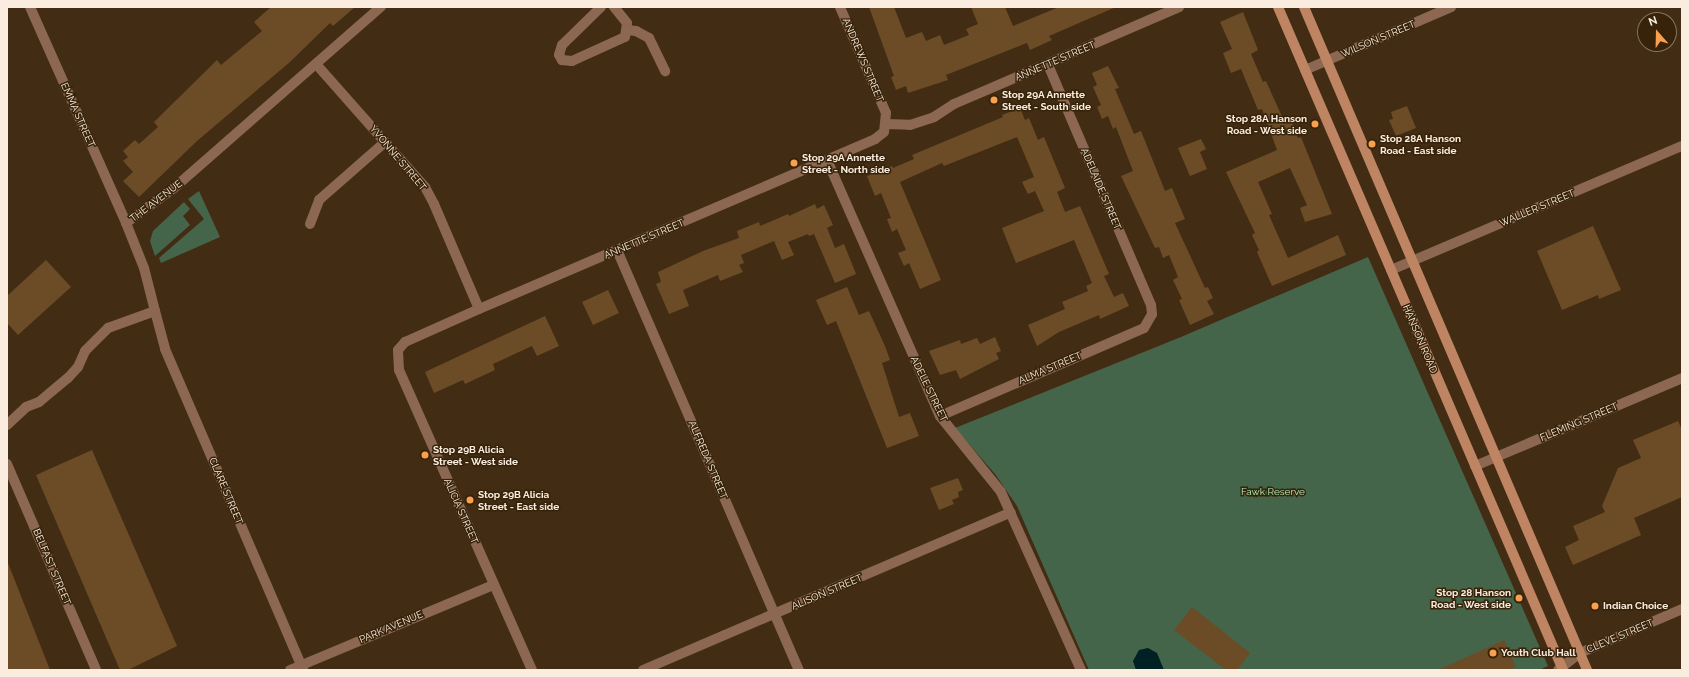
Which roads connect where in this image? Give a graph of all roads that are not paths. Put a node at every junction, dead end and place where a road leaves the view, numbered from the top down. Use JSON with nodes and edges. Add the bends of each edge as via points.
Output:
{"nodes":[{"id":1,"x":30,"y":7,"type":"edge"},
{"id":2,"x":381,"y":7,"type":"edge"},
{"id":3,"x":602,"y":7,"type":"edge"},
{"id":4,"x":614,"y":7,"type":"edge"},
{"id":5,"x":840,"y":7,"type":"edge"},
{"id":6,"x":1178,"y":7,"type":"edge"},
{"id":7,"x":1278,"y":7,"type":"edge"},
{"id":8,"x":1304,"y":7,"type":"edge"},
{"id":9,"x":1451,"y":7,"type":"edge"},
{"id":10,"x":627,"y":30,"type":"junction"},
{"id":11,"x":1327,"y":61,"type":"junction"},
{"id":12,"x":316,"y":64,"type":"junction"},
{"id":13,"x":1048,"y":64,"type":"junction"},
{"id":14,"x":1305,"y":70,"type":"junction"},
{"id":15,"x":665,"y":71,"type":"dead end"},
{"id":16,"x":886,"y":124,"type":"junction"},
{"id":17,"x":385,"y":142,"type":"junction"},
{"id":18,"x":1682,"y":146,"type":"edge"},
{"id":19,"x":828,"y":160,"type":"junction"},
{"id":20,"x":126,"y":223,"type":"junction"},
{"id":21,"x":310,"y":224,"type":"dead end"},
{"id":22,"x":617,"y":250,"type":"junction"},
{"id":23,"x":1412,"y":261,"type":"junction"},
{"id":24,"x":1391,"y":270,"type":"junction"},
{"id":25,"x":479,"y":309,"type":"junction"},
{"id":26,"x":155,"y":311,"type":"junction"},
{"id":27,"x":1152,"y":314,"type":"joint"},
{"id":28,"x":398,"y":350,"type":"joint"},
{"id":29,"x":1682,"y":378,"type":"edge"},
{"id":30,"x":940,"y":416,"type":"junction"},
{"id":31,"x":7,"y":425,"type":"edge"},
{"id":32,"x":1496,"y":458,"type":"junction"},
{"id":33,"x":7,"y":464,"type":"edge"},
{"id":34,"x":1475,"y":466,"type":"junction"},
{"id":35,"x":1011,"y":512,"type":"junction"},
{"id":36,"x":493,"y":585,"type":"junction"},
{"id":37,"x":1682,"y":609,"type":"edge"},
{"id":38,"x":775,"y":614,"type":"junction"},
{"id":39,"x":1580,"y":653,"type":"junction"},
{"id":40,"x":302,"y":668,"type":"edge"},
{"id":41,"x":1561,"y":669,"type":"edge"},
{"id":42,"x":96,"y":670,"type":"edge"},
{"id":43,"x":290,"y":670,"type":"edge"},
{"id":44,"x":532,"y":670,"type":"edge"},
{"id":45,"x":643,"y":670,"type":"edge"},
{"id":46,"x":799,"y":670,"type":"edge"},
{"id":47,"x":1081,"y":670,"type":"edge"},
{"id":48,"x":1587,"y":670,"type":"edge"}],
"edges":[{"from":1,"to":20,"type":"street","name":"EMMA STREET"},
{"from":2,"to":12,"type":"street","name":"THE AVENUE"},
{"from":3,"to":10,"type":"street","via":[[562,45],[559,55],[562,60],[572,61],[618,41],[625,37]]},
{"from":4,"to":10,"type":"street","via":[[627,23]]},
{"from":5,"to":16,"type":"street","name":"ANDREWS STREET","via":[[886,112]]},
{"from":6,"to":13,"type":"street","name":"ANNETTE STREET"},
{"from":7,"to":14,"type":"main road","name":"HANSON ROAD"},
{"from":8,"to":11,"type":"main road"},
{"from":9,"to":11,"type":"street","name":"WILSON STREET"},
{"from":10,"to":15,"type":"street","via":[[636,31],[649,38]]},
{"from":11,"to":14,"type":"street","name":"WILSON STREET"},
{"from":11,"to":23,"type":"main road"},
{"from":12,"to":17,"type":"street","name":"YVONNE STREET"},
{"from":12,"to":20,"type":"street","name":"THE AVENUE","via":[[174,188]]},
{"from":13,"to":16,"type":"street","name":"ANNETTE STREET","via":[[954,104],[919,122]]},
{"from":13,"to":27,"type":"street","name":"ADELAIDE STREET","via":[[1151,305]]},
{"from":14,"to":24,"type":"main road","name":"HANSON ROAD"},
{"from":16,"to":19,"type":"street","name":"ANNETTE STREET","via":[[884,132],[875,139]]},
{"from":17,"to":21,"type":"street","via":[[320,200]]},
{"from":17,"to":25,"type":"street","name":"YVONNE STREET","via":[[425,187]]},
{"from":18,"to":23,"type":"street","name":"WALLER STREET"},
{"from":19,"to":22,"type":"street","name":"ANNETTE STREET"},
{"from":19,"to":30,"type":"street","name":"ADELE STREET"},
{"from":20,"to":26,"type":"street","name":"THE AVENUE","via":[[144,268]]},
{"from":22,"to":25,"type":"street","name":"ANNETTE STREET"},
{"from":22,"to":38,"type":"street","name":"ALFREDA STREET"},
{"from":23,"to":24,"type":"street","name":"WALLER STREET"},
{"from":23,"to":32,"type":"main road"},
{"from":24,"to":34,"type":"main road","name":"HANSON ROAD"},
{"from":25,"to":28,"type":"street","name":"ANNETTE STREET","via":[[405,342]]},
{"from":26,"to":31,"type":"street","via":[[108,328],[85,351],[78,367],[68,378],[39,402],[26,407]]},
{"from":26,"to":40,"type":"street","name":"CLARE STREET","via":[[165,349]]},
{"from":27,"to":30,"type":"street","name":"ALMA STREET","via":[[1144,328]]},
{"from":28,"to":36,"type":"street","name":"ALICIA STREET","via":[[399,370]]},
{"from":29,"to":32,"type":"street","name":"FLEMING STREET"},
{"from":30,"to":35,"type":"street","name":"ADELE STREET","via":[[988,472]]},
{"from":32,"to":34,"type":"street","name":"FLEMING STREET"},
{"from":32,"to":39,"type":"main road"},
{"from":33,"to":42,"type":"street","name":"BELFAST STREET"},
{"from":34,"to":41,"type":"main road","name":"HANSON ROAD"},
{"from":35,"to":38,"type":"street","name":"ALISON STREET"},
{"from":35,"to":47,"type":"street","name":"ADELE STREET"},
{"from":36,"to":40,"type":"street","name":"PARK AVENUE"},
{"from":36,"to":44,"type":"street","name":"ALICIA STREET"},
{"from":37,"to":39,"type":"street","name":"CLEVE STREET"},
{"from":38,"to":45,"type":"street","name":"ALISON STREET"},
{"from":38,"to":46,"type":"street","name":"ALFREDA STREET"},
{"from":39,"to":41,"type":"street","name":"CLEVE STREET"},
{"from":39,"to":48,"type":"main road"},
{"from":40,"to":43,"type":"street","name":"PARK AVENUE"}]}
